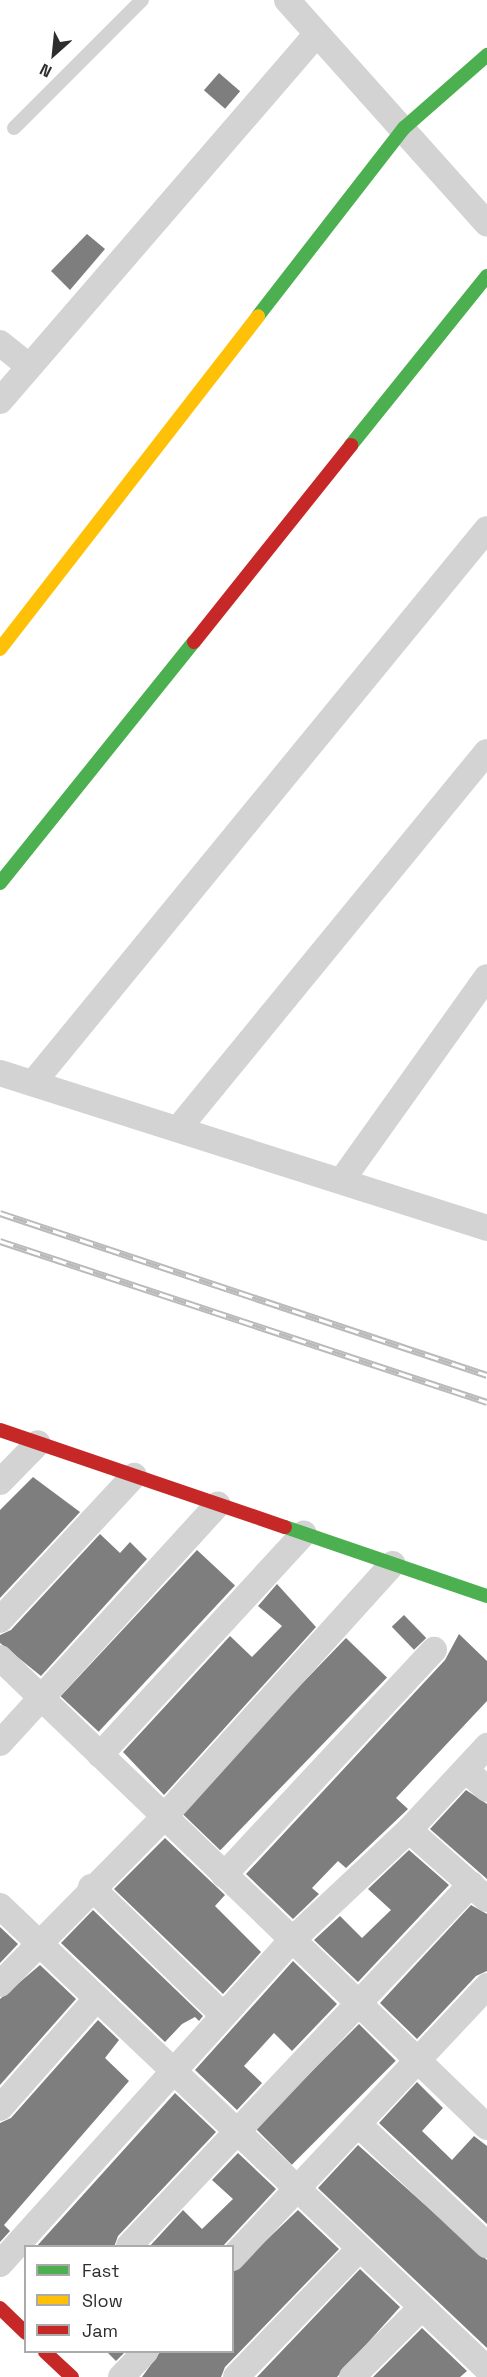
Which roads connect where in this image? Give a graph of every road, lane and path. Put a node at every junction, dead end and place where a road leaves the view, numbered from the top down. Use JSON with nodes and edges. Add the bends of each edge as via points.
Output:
{"nodes":[{"id":1,"x":142,"y":0,"type":"edge"},
{"id":2,"x":287,"y":0,"type":"edge"},
{"id":3,"x":317,"y":34,"type":"junction"},
{"id":4,"x":487,"y":55,"type":"edge"},
{"id":5,"x":14,"y":128,"type":"dead end"},
{"id":6,"x":404,"y":128,"type":"junction"},
{"id":7,"x":487,"y":224,"type":"edge"},
{"id":8,"x":487,"y":276,"type":"edge"},
{"id":9,"x":0,"y":343,"type":"edge"},
{"id":10,"x":28,"y":366,"type":"junction"},
{"id":11,"x":0,"y":401,"type":"edge"},
{"id":12,"x":487,"y":529,"type":"edge"},
{"id":13,"x":0,"y":649,"type":"edge"},
{"id":14,"x":487,"y":752,"type":"edge"},
{"id":15,"x":0,"y":883,"type":"edge"},
{"id":16,"x":487,"y":978,"type":"edge"},
{"id":17,"x":0,"y":1073,"type":"edge"},
{"id":18,"x":33,"y":1083,"type":"junction"},
{"id":19,"x":178,"y":1129,"type":"junction"},
{"id":20,"x":342,"y":1180,"type":"junction"},
{"id":21,"x":487,"y":1228,"type":"edge"},
{"id":22,"x":0,"y":1430,"type":"edge"},
{"id":23,"x":38,"y":1443,"type":"junction"},
{"id":24,"x":134,"y":1476,"type":"junction"},
{"id":25,"x":0,"y":1482,"type":"edge"},
{"id":26,"x":218,"y":1504,"type":"junction"},
{"id":27,"x":304,"y":1533,"type":"junction"},
{"id":28,"x":393,"y":1564,"type":"junction"},
{"id":29,"x":487,"y":1596,"type":"edge"},
{"id":30,"x":0,"y":1620,"type":"edge"},
{"id":31,"x":434,"y":1650,"type":"dead end"},
{"id":32,"x":0,"y":1658,"type":"edge"},
{"id":33,"x":44,"y":1701,"type":"junction"},
{"id":34,"x":0,"y":1743,"type":"edge"},
{"id":35,"x":487,"y":1746,"type":"edge"},
{"id":36,"x":100,"y":1755,"type":"junction"},
{"id":37,"x":466,"y":1770,"type":"junction"},
{"id":38,"x":487,"y":1790,"type":"edge"},
{"id":39,"x":164,"y":1816,"type":"junction"},
{"id":40,"x":409,"y":1830,"type":"junction"},
{"id":41,"x":224,"y":1875,"type":"junction"},
{"id":42,"x":91,"y":1887,"type":"junction"},
{"id":43,"x":479,"y":1892,"type":"edge"},
{"id":44,"x":0,"y":1906,"type":"edge"},
{"id":45,"x":292,"y":1940,"type":"junction"},
{"id":46,"x":37,"y":1942,"type":"junction"},
{"id":47,"x":0,"y":1984,"type":"edge"},
{"id":48,"x":487,"y":1986,"type":"edge"},
{"id":49,"x":96,"y":1999,"type":"junction"},
{"id":50,"x":356,"y":2001,"type":"junction"},
{"id":51,"x":223,"y":2015,"type":"junction"},
{"id":52,"x":417,"y":2060,"type":"junction"},
{"id":53,"x":171,"y":2072,"type":"junction"},
{"id":54,"x":0,"y":2108,"type":"edge"},
{"id":55,"x":358,"y":2124,"type":"junction"},
{"id":56,"x":487,"y":2127,"type":"edge"},
{"id":57,"x":234,"y":2132,"type":"junction"},
{"id":58,"x":296,"y":2190,"type":"junction"},
{"id":59,"x":131,"y":2245,"type":"edge"},
{"id":60,"x":487,"y":2245,"type":"edge"},
{"id":61,"x":359,"y":2249,"type":"junction"},
{"id":62,"x":234,"y":2256,"type":"edge"},
{"id":63,"x":0,"y":2264,"type":"edge"},
{"id":64,"x":0,"y":2308,"type":"edge"},
{"id":65,"x":421,"y":2308,"type":"junction"},
{"id":66,"x":24,"y":2330,"type":"edge"},
{"id":67,"x":46,"y":2353,"type":"edge"},
{"id":68,"x":144,"y":2353,"type":"edge"},
{"id":69,"x":487,"y":2370,"type":"edge"},
{"id":70,"x":72,"y":2377,"type":"edge"},
{"id":71,"x":121,"y":2377,"type":"edge"},
{"id":72,"x":236,"y":2377,"type":"edge"},
{"id":73,"x":352,"y":2377,"type":"edge"},
{"id":74,"x":480,"y":2377,"type":"edge"}],
"edges":[{"from":1,"to":5,"type":"lane"},
{"from":2,"to":3,"type":"street"},
{"from":3,"to":6,"type":"street"},
{"from":3,"to":10,"type":"street"},
{"from":4,"to":6,"type":"street"},
{"from":6,"to":7,"type":"street"},
{"from":6,"to":13,"type":"street"},
{"from":8,"to":15,"type":"street"},
{"from":9,"to":10,"type":"street"},
{"from":10,"to":11,"type":"street"},
{"from":12,"to":18,"type":"street"},
{"from":14,"to":19,"type":"street"},
{"from":16,"to":20,"type":"street"},
{"from":17,"to":18,"type":"street"},
{"from":18,"to":19,"type":"street"},
{"from":19,"to":20,"type":"street"},
{"from":20,"to":21,"type":"street"},
{"from":22,"to":23,"type":"street"},
{"from":23,"to":24,"type":"street"},
{"from":23,"to":25,"type":"street"},
{"from":24,"to":26,"type":"street"},
{"from":24,"to":30,"type":"street"},
{"from":26,"to":27,"type":"street"},
{"from":26,"to":33,"type":"street"},
{"from":27,"to":28,"type":"street"},
{"from":27,"to":36,"type":"street"},
{"from":28,"to":29,"type":"street"},
{"from":28,"to":39,"type":"street"},
{"from":31,"to":41,"type":"street"},
{"from":32,"to":33,"type":"street"},
{"from":33,"to":34,"type":"street"},
{"from":33,"to":36,"type":"street"},
{"from":35,"to":37,"type":"street"},
{"from":36,"to":39,"type":"street"},
{"from":37,"to":38,"type":"street"},
{"from":37,"to":40,"type":"street"},
{"from":39,"to":41,"type":"street"},
{"from":39,"to":42,"type":"street"},
{"from":40,"to":43,"type":"street"},
{"from":40,"to":45,"type":"street"},
{"from":41,"to":45,"type":"street"},
{"from":42,"to":46,"type":"street"},
{"from":42,"to":51,"type":"street"},
{"from":43,"to":50,"type":"street"},
{"from":44,"to":46,"type":"street"},
{"from":45,"to":50,"type":"street"},
{"from":45,"to":51,"type":"street"},
{"from":46,"to":47,"type":"street"},
{"from":46,"to":49,"type":"street"},
{"from":48,"to":52,"type":"street"},
{"from":49,"to":53,"type":"street"},
{"from":49,"to":54,"type":"street"},
{"from":50,"to":52,"type":"street"},
{"from":50,"to":57,"type":"street"},
{"from":51,"to":53,"type":"street"},
{"from":52,"to":55,"type":"street"},
{"from":52,"to":56,"type":"street"},
{"from":53,"to":57,"type":"street"},
{"from":53,"to":63,"type":"street"},
{"from":55,"to":58,"type":"street"},
{"from":55,"to":60,"type":"street"},
{"from":57,"to":58,"type":"street"},
{"from":57,"to":59,"type":"street"},
{"from":58,"to":61,"type":"street"},
{"from":58,"to":62,"type":"street"},
{"from":61,"to":65,"type":"street"},
{"from":61,"to":72,"type":"street"},
{"from":64,"to":66,"type":"street"},
{"from":65,"to":69,"type":"street"},
{"from":65,"to":73,"type":"street"},
{"from":67,"to":70,"type":"street"},
{"from":68,"to":71,"type":"street"},
{"from":69,"to":74,"type":"street"}]}
